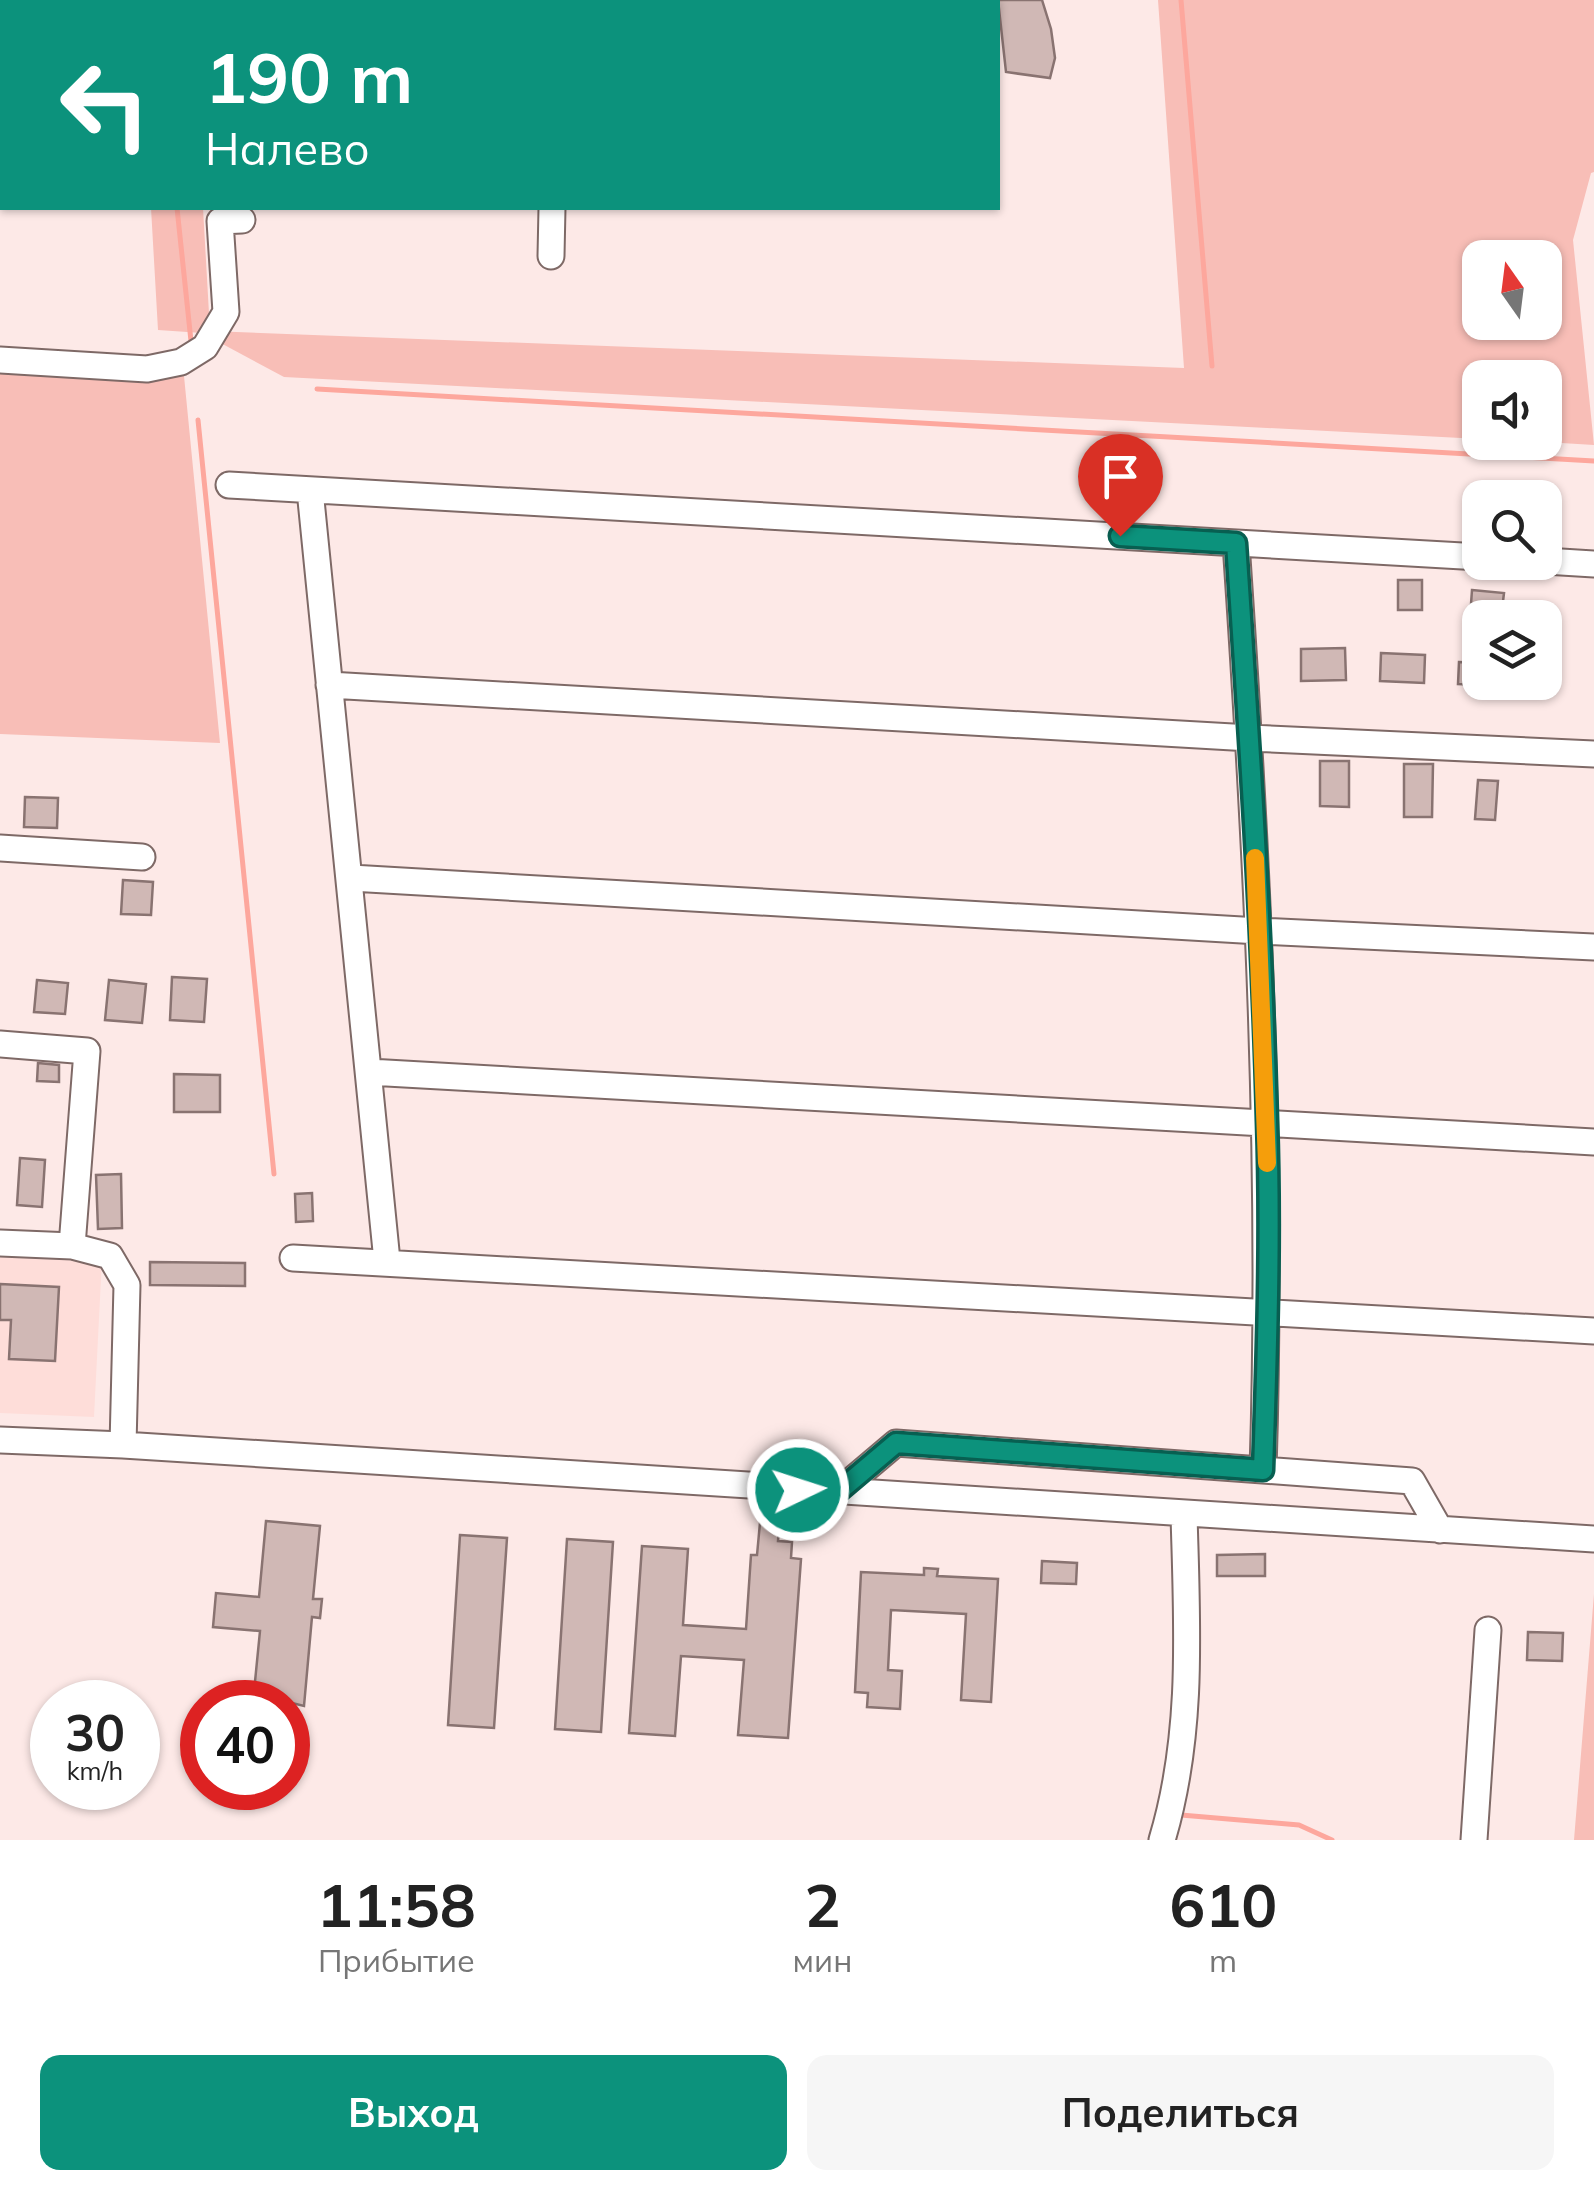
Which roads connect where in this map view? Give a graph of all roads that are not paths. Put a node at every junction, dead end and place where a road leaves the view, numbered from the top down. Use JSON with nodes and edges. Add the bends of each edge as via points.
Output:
{"nodes":[{"id":1,"x":552,"y":210,"type":"edge"},
{"id":2,"x":242,"y":220,"type":"dead end"},
{"id":3,"x":551,"y":256,"type":"dead end"},
{"id":4,"x":0,"y":360,"type":"edge"},
{"id":5,"x":229,"y":486,"type":"dead end"},
{"id":6,"x":310,"y":490,"type":"junction"},
{"id":7,"x":1236,"y":543,"type":"junction"},
{"id":8,"x":1462,"y":556,"type":"edge"},
{"id":9,"x":1562,"y":562,"type":"edge"},
{"id":10,"x":1594,"y":564,"type":"edge"},
{"id":11,"x":328,"y":684,"type":"junction"},
{"id":12,"x":1250,"y":738,"type":"junction"},
{"id":13,"x":1594,"y":754,"type":"edge"},
{"id":14,"x":0,"y":848,"type":"edge"},
{"id":15,"x":142,"y":857,"type":"dead end"},
{"id":16,"x":351,"y":878,"type":"junction"},
{"id":17,"x":1259,"y":931,"type":"junction"},
{"id":18,"x":1594,"y":947,"type":"edge"},
{"id":19,"x":0,"y":1044,"type":"edge"},
{"id":20,"x":368,"y":1072,"type":"junction"},
{"id":21,"x":1267,"y":1122,"type":"junction"},
{"id":22,"x":1594,"y":1142,"type":"edge"},
{"id":23,"x":0,"y":1243,"type":"edge"},
{"id":24,"x":72,"y":1246,"type":"junction"},
{"id":25,"x":293,"y":1258,"type":"dead end"},
{"id":26,"x":386,"y":1261,"type":"junction"},
{"id":27,"x":1268,"y":1312,"type":"junction"},
{"id":28,"x":1594,"y":1331,"type":"edge"},
{"id":29,"x":0,"y":1440,"type":"edge"},
{"id":30,"x":122,"y":1445,"type":"junction"},
{"id":31,"x":1263,"y":1470,"type":"junction"},
{"id":32,"x":838,"y":1492,"type":"junction"},
{"id":33,"x":1184,"y":1515,"type":"junction"},
{"id":34,"x":1440,"y":1530,"type":"junction"},
{"id":35,"x":1594,"y":1539,"type":"edge"},
{"id":36,"x":1488,"y":1630,"type":"dead end"},
{"id":37,"x":1162,"y":1840,"type":"edge"},
{"id":38,"x":1474,"y":1840,"type":"edge"}],
"edges":[{"from":1,"to":3,"type":"street"},
{"from":2,"to":4,"type":"street","via":[[220,221],[226,312],[205,347],[181,362],[148,369]]},
{"from":5,"to":6,"type":"street"},
{"from":6,"to":7,"type":"street"},
{"from":6,"to":11,"type":"street"},
{"from":7,"to":8,"type":"street"},
{"from":7,"to":12,"type":"street"},
{"from":9,"to":10,"type":"street"},
{"from":11,"to":12,"type":"street"},
{"from":11,"to":16,"type":"street"},
{"from":12,"to":13,"type":"street"},
{"from":12,"to":17,"type":"street"},
{"from":14,"to":15,"type":"street"},
{"from":16,"to":17,"type":"street"},
{"from":16,"to":20,"type":"street"},
{"from":17,"to":18,"type":"street"},
{"from":17,"to":21,"type":"street"},
{"from":19,"to":24,"type":"street","via":[[87,1052]]},
{"from":20,"to":21,"type":"street"},
{"from":20,"to":26,"type":"street"},
{"from":21,"to":22,"type":"street"},
{"from":21,"to":27,"type":"street"},
{"from":23,"to":24,"type":"street"},
{"from":24,"to":30,"type":"street","via":[[110,1256],[127,1285]]},
{"from":25,"to":26,"type":"street"},
{"from":26,"to":27,"type":"street"},
{"from":27,"to":28,"type":"street"},
{"from":27,"to":31,"type":"street"},
{"from":29,"to":30,"type":"street"},
{"from":30,"to":32,"type":"street"},
{"from":31,"to":32,"type":"street","via":[[896,1443]]},
{"from":31,"to":34,"type":"street","via":[[1412,1481]]},
{"from":32,"to":33,"type":"street"},
{"from":33,"to":34,"type":"street"},
{"from":33,"to":37,"type":"street","via":[[1190,1605],[1184,1728]]},
{"from":34,"to":35,"type":"street"},
{"from":36,"to":38,"type":"street"}]}
